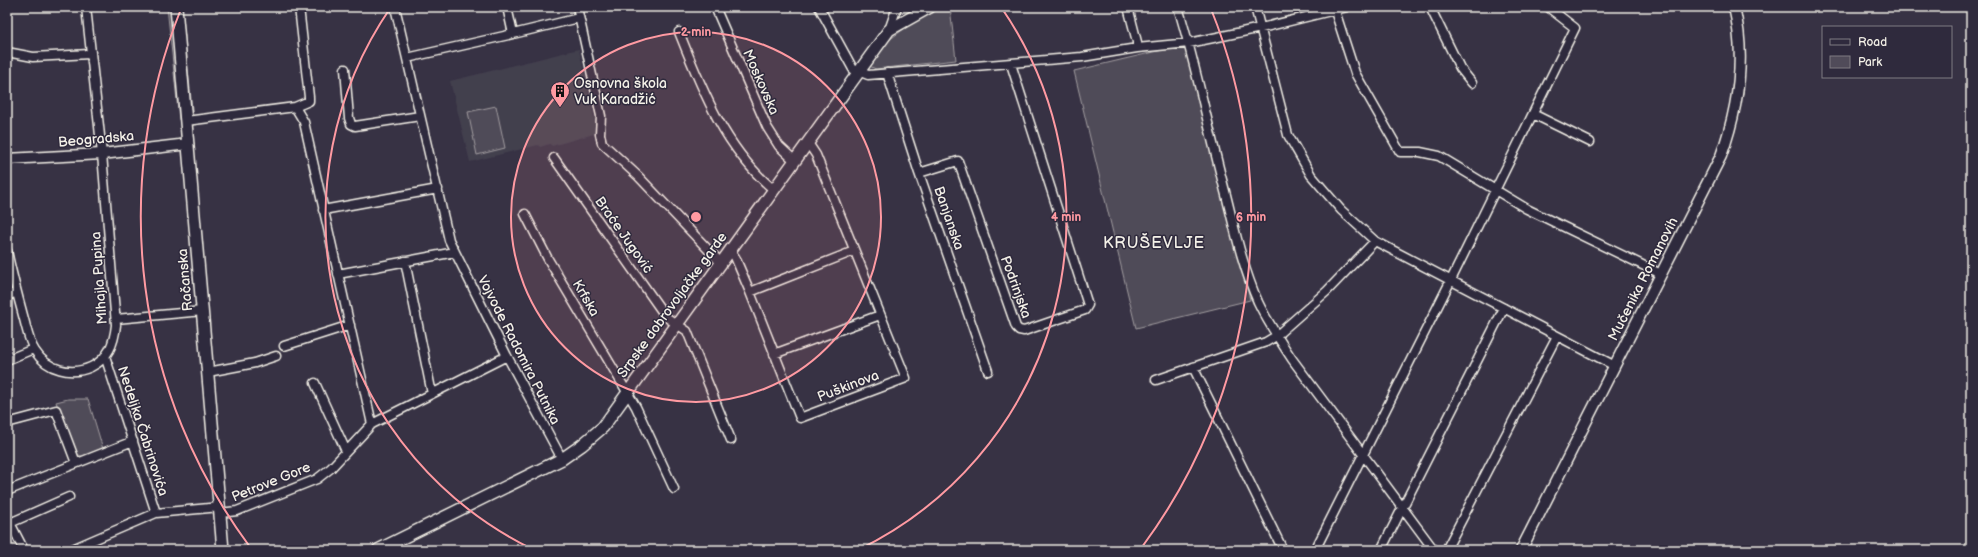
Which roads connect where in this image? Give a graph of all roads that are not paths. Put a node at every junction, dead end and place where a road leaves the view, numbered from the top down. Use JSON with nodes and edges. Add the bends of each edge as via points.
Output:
{"nodes":[{"id":1,"x":86,"y":7,"type":"edge"},
{"id":2,"x":176,"y":7,"type":"edge"},
{"id":3,"x":299,"y":7,"type":"edge"},
{"id":4,"x":395,"y":7,"type":"edge"},
{"id":5,"x":507,"y":7,"type":"edge"},
{"id":6,"x":577,"y":7,"type":"edge"},
{"id":7,"x":715,"y":7,"type":"edge"},
{"id":8,"x":819,"y":7,"type":"edge"},
{"id":9,"x":896,"y":7,"type":"edge"},
{"id":10,"x":930,"y":7,"type":"edge"},
{"id":11,"x":1128,"y":7,"type":"edge"},
{"id":12,"x":1178,"y":7,"type":"edge"},
{"id":13,"x":1255,"y":7,"type":"edge"},
{"id":14,"x":1347,"y":7,"type":"edge"},
{"id":15,"x":1430,"y":7,"type":"edge"},
{"id":16,"x":1548,"y":7,"type":"edge"},
{"id":17,"x":1734,"y":7,"type":"edge"},
{"id":18,"x":1335,"y":10,"type":"junction"},
{"id":19,"x":579,"y":18,"type":"junction"},
{"id":20,"x":1261,"y":28,"type":"junction"},
{"id":21,"x":889,"y":30,"type":"junction"},
{"id":22,"x":679,"y":32,"type":"dead end"},
{"id":23,"x":513,"y":34,"type":"junction"},
{"id":24,"x":1189,"y":43,"type":"junction"},
{"id":25,"x":1137,"y":48,"type":"junction"},
{"id":26,"x":7,"y":52,"type":"edge"},
{"id":27,"x":90,"y":54,"type":"junction"},
{"id":28,"x":407,"y":58,"type":"junction"},
{"id":29,"x":1011,"y":64,"type":"junction"},
{"id":30,"x":345,"y":69,"type":"dead end"},
{"id":31,"x":858,"y":73,"type":"junction"},
{"id":32,"x":887,"y":73,"type":"junction"},
{"id":33,"x":1472,"y":83,"type":"dead end"},
{"id":34,"x":295,"y":106,"type":"junction"},
{"id":35,"x":1533,"y":114,"type":"junction"},
{"id":36,"x":420,"y":116,"type":"junction"},
{"id":37,"x":186,"y":121,"type":"junction"},
{"id":38,"x":1590,"y":142,"type":"dead end"},
{"id":39,"x":808,"y":143,"type":"junction"},
{"id":40,"x":188,"y":144,"type":"junction"},
{"id":41,"x":102,"y":154,"type":"junction"},
{"id":42,"x":554,"y":158,"type":"dead end"},
{"id":43,"x":7,"y":159,"type":"edge"},
{"id":44,"x":795,"y":161,"type":"junction"},
{"id":45,"x":919,"y":173,"type":"junction"},
{"id":46,"x":438,"y":189,"type":"junction"},
{"id":47,"x":774,"y":190,"type":"junction"},
{"id":48,"x":1496,"y":190,"type":"junction"},
{"id":49,"x":323,"y":210,"type":"junction"},
{"id":50,"x":525,"y":214,"type":"dead end"},
{"id":51,"x":1375,"y":241,"type":"junction"},
{"id":52,"x":7,"y":251,"type":"edge"},
{"id":53,"x":730,"y":251,"type":"junction"},
{"id":54,"x":854,"y":251,"type":"junction"},
{"id":55,"x":454,"y":252,"type":"junction"},
{"id":56,"x":405,"y":261,"type":"junction"},
{"id":57,"x":721,"y":263,"type":"junction"},
{"id":58,"x":338,"y":274,"type":"junction"},
{"id":59,"x":1662,"y":274,"type":"junction"},
{"id":60,"x":1451,"y":280,"type":"junction"},
{"id":61,"x":16,"y":292,"type":"junction"},
{"id":62,"x":750,"y":292,"type":"junction"},
{"id":63,"x":7,"y":296,"type":"edge"},
{"id":64,"x":1504,"y":308,"type":"junction"},
{"id":65,"x":203,"y":311,"type":"junction"},
{"id":66,"x":880,"y":315,"type":"junction"},
{"id":67,"x":116,"y":319,"type":"junction"},
{"id":68,"x":677,"y":323,"type":"junction"},
{"id":69,"x":350,"y":325,"type":"junction"},
{"id":70,"x":1276,"y":336,"type":"junction"},
{"id":71,"x":1557,"y":336,"type":"junction"},
{"id":72,"x":284,"y":346,"type":"dead end"},
{"id":73,"x":34,"y":349,"type":"junction"},
{"id":74,"x":774,"y":354,"type":"junction"},
{"id":75,"x":105,"y":356,"type":"junction"},
{"id":76,"x":276,"y":356,"type":"dead end"},
{"id":77,"x":506,"y":356,"type":"junction"},
{"id":78,"x":7,"y":360,"type":"edge"},
{"id":79,"x":1615,"y":366,"type":"junction"},
{"id":80,"x":1193,"y":367,"type":"junction"},
{"id":81,"x":988,"y":371,"type":"dead end"},
{"id":82,"x":208,"y":372,"type":"junction"},
{"id":83,"x":1156,"y":380,"type":"dead end"},
{"id":84,"x":316,"y":383,"type":"dead end"},
{"id":85,"x":627,"y":393,"type":"junction"},
{"id":86,"x":432,"y":394,"type":"junction"},
{"id":87,"x":7,"y":423,"type":"edge"},
{"id":88,"x":372,"y":424,"type":"junction"},
{"id":89,"x":731,"y":440,"type":"dead end"},
{"id":90,"x":133,"y":441,"type":"junction"},
{"id":91,"x":346,"y":452,"type":"junction"},
{"id":92,"x":1363,"y":456,"type":"junction"},
{"id":93,"x":562,"y":459,"type":"junction"},
{"id":94,"x":76,"y":463,"type":"junction"},
{"id":95,"x":674,"y":489,"type":"dead end"},
{"id":96,"x":7,"y":491,"type":"edge"},
{"id":97,"x":69,"y":497,"type":"dead end"},
{"id":98,"x":1402,"y":508,"type":"junction"},
{"id":99,"x":220,"y":510,"type":"junction"},
{"id":100,"x":156,"y":513,"type":"junction"},
{"id":101,"x":9,"y":520,"type":"edge"},
{"id":102,"x":24,"y":550,"type":"edge"},
{"id":103,"x":70,"y":550,"type":"edge"},
{"id":104,"x":224,"y":550,"type":"edge"},
{"id":105,"x":378,"y":550,"type":"edge"},
{"id":106,"x":1283,"y":550,"type":"edge"},
{"id":107,"x":1315,"y":550,"type":"edge"},
{"id":108,"x":1381,"y":550,"type":"edge"},
{"id":109,"x":1434,"y":550,"type":"edge"},
{"id":110,"x":1446,"y":550,"type":"edge"},
{"id":111,"x":1521,"y":550,"type":"edge"}],
"edges":[{"from":1,"to":27,"type":"street","name":"Mihajla Pupina"},
{"from":2,"to":37,"type":"main road","name":"Račanska"},
{"from":3,"to":34,"type":"street","via":[[309,101]]},
{"from":4,"to":28,"type":"street","name":"Vojvode Radomira Putnika"},
{"from":5,"to":23,"type":"street"},
{"from":6,"to":19,"type":"street"},
{"from":7,"to":44,"type":"street","name":"Moskovska","via":[[770,132],[779,146]]},
{"from":8,"to":31,"type":"street","via":[[853,69]]},
{"from":9,"to":21,"type":"street"},
{"from":10,"to":21,"type":"main road","name":"Srpske dobrovoljačke garde"},
{"from":11,"to":25,"type":"street"},
{"from":12,"to":24,"type":"street"},
{"from":13,"to":20,"type":"street"},
{"from":14,"to":18,"type":"street"},
{"from":15,"to":33,"type":"street","via":[[1460,68]]},
{"from":16,"to":35,"type":"street","via":[[1575,28]]},
{"from":17,"to":59,"type":"street","name":"Mučenika Romanovih","via":[[1739,44],[1738,87],[1730,130],[1720,156]]},
{"from":18,"to":20,"type":"street"},
{"from":18,"to":48,"type":"street","via":[[1354,73],[1400,152],[1420,152],[1439,156]]},
{"from":19,"to":23,"type":"street"},
{"from":19,"to":57,"type":"street","via":[[601,116],[602,143],[638,176]]},
{"from":20,"to":24,"type":"street"},
{"from":20,"to":51,"type":"street","via":[[1288,135],[1311,175],[1341,210]]},
{"from":21,"to":31,"type":"main road","name":"Srpske dobrovoljačke garde"},
{"from":22,"to":47,"type":"street","via":[[702,90],[719,122],[741,156]]},
{"from":23,"to":28,"type":"street"},
{"from":24,"to":25,"type":"street"},
{"from":24,"to":70,"type":"street","via":[[1248,276]]},
{"from":25,"to":29,"type":"street"},
{"from":26,"to":27,"type":"street","via":[[33,57]]},
{"from":27,"to":41,"type":"street","name":"Mihajla Pupina"},
{"from":28,"to":36,"type":"street","name":"Vojvode Radomira Putnika"},
{"from":29,"to":32,"type":"street"},
{"from":29,"to":45,"type":"street","name":"Podrinjska","via":[[1088,305],[1085,310],[1024,330],[1016,327],[958,161]]},
{"from":30,"to":36,"type":"street","via":[[349,118],[354,126]]},
{"from":31,"to":32,"type":"street"},
{"from":31,"to":39,"type":"main road","name":"Srpske dobrovoljačke garde"},
{"from":32,"to":45,"type":"street","name":"Banjanska"},
{"from":34,"to":37,"type":"street"},
{"from":34,"to":49,"type":"street","via":[[304,122]]},
{"from":35,"to":38,"type":"street"},
{"from":35,"to":48,"type":"street"},
{"from":36,"to":46,"type":"street","name":"Vojvode Radomira Putnika"},
{"from":37,"to":40,"type":"main road","name":"Račanska"},
{"from":39,"to":44,"type":"main road","name":"Srpske dobrovoljačke garde"},
{"from":39,"to":54,"type":"street","name":"Puškinova","via":[[816,155]]},
{"from":40,"to":41,"type":"street","name":"Beogradska"},
{"from":40,"to":65,"type":"main road","name":"Račanska"},
{"from":41,"to":43,"type":"street","name":"Beogradska"},
{"from":41,"to":67,"type":"street","name":"Mihajla Pupina"},
{"from":42,"to":68,"type":"street","name":"Braće Jugović","via":[[649,294],[666,316]]},
{"from":44,"to":47,"type":"main road","name":"Srpske dobrovoljačke garde"},
{"from":45,"to":81,"type":"street","name":"Banjanska"},
{"from":46,"to":49,"type":"street"},
{"from":46,"to":55,"type":"street","name":"Vojvode Radomira Putnika"},
{"from":47,"to":53,"type":"main road","name":"Srpske dobrovoljačke garde"},
{"from":48,"to":59,"type":"street","via":[[1527,209]]},
{"from":48,"to":60,"type":"street"},
{"from":49,"to":58,"type":"street"},
{"from":50,"to":85,"type":"street","name":"Krfska","via":[[548,259]]},
{"from":51,"to":60,"type":"street"},
{"from":51,"to":70,"type":"street","via":[[1327,291]]},
{"from":52,"to":61,"type":"street","name":"Mihajla Pupina"},
{"from":53,"to":57,"type":"main road","name":"Srpske dobrovoljačke garde"},
{"from":53,"to":62,"type":"street","name":"Puškinova"},
{"from":54,"to":62,"type":"street"},
{"from":54,"to":66,"type":"street","name":"Puškinova"},
{"from":55,"to":56,"type":"street"},
{"from":55,"to":77,"type":"street","name":"Vojvode Radomira Putnika"},
{"from":56,"to":58,"type":"street"},
{"from":56,"to":86,"type":"street"},
{"from":57,"to":68,"type":"main road","name":"Srpske dobrovoljačke garde"},
{"from":58,"to":69,"type":"street"},
{"from":59,"to":79,"type":"street","name":"Mučenika Romanovih"},
{"from":60,"to":64,"type":"street"},
{"from":60,"to":92,"type":"street"},
{"from":61,"to":63,"type":"street"},
{"from":61,"to":73,"type":"street","name":"Mihajla Pupina"},
{"from":62,"to":74,"type":"street","name":"Puškinova"},
{"from":64,"to":71,"type":"street"},
{"from":64,"to":98,"type":"street"},
{"from":65,"to":67,"type":"street"},
{"from":65,"to":82,"type":"main road","name":"Račanska"},
{"from":66,"to":74,"type":"street"},
{"from":66,"to":74,"type":"street","name":"Puškinova","via":[[906,378],[800,418]]},
{"from":67,"to":75,"type":"street","name":"Mihajla Pupina","via":[[115,339]]},
{"from":68,"to":85,"type":"main road","name":"Srpske dobrovoljačke garde"},
{"from":68,"to":89,"type":"street","name":"Braće Jugović","via":[[687,331]]},
{"from":69,"to":72,"type":"street"},
{"from":69,"to":88,"type":"street"},
{"from":70,"to":80,"type":"street","via":[[1266,342]]},
{"from":70,"to":92,"type":"street"},
{"from":71,"to":79,"type":"street"},
{"from":71,"to":110,"type":"street"},
{"from":73,"to":75,"type":"street","name":"Mihajla Pupina","via":[[41,359],[50,365],[72,372],[97,364]]},
{"from":73,"to":78,"type":"street"},
{"from":75,"to":90,"type":"street","name":"Nedeljka Čabrinovića"},
{"from":76,"to":82,"type":"street","via":[[255,363]]},
{"from":77,"to":86,"type":"street","name":"Petrove Gore"},
{"from":77,"to":93,"type":"street","name":"Vojvode Radomira Putnika"},
{"from":79,"to":111,"type":"street","name":"Mučenika Romanovih"},
{"from":80,"to":83,"type":"street"},
{"from":80,"to":106,"type":"street"},
{"from":82,"to":99,"type":"main road","name":"Račanska"},
{"from":84,"to":91,"type":"street"},
{"from":85,"to":93,"type":"main road","name":"Srpske dobrovoljačke garde","via":[[603,427]]},
{"from":85,"to":95,"type":"street","name":"Krfska"},
{"from":86,"to":88,"type":"street","name":"Petrove Gore"},
{"from":87,"to":94,"type":"street","via":[[56,410]]},
{"from":88,"to":91,"type":"street","name":"Petrove Gore"},
{"from":90,"to":94,"type":"street"},
{"from":90,"to":100,"type":"street","name":"Nedeljka Čabrinovića"},
{"from":91,"to":99,"type":"street","name":"Petrove Gore","via":[[317,479],[237,511]]},
{"from":92,"to":98,"type":"street"},
{"from":92,"to":107,"type":"street"},
{"from":93,"to":105,"type":"main road","name":"Srpske dobrovoljačke garde"},
{"from":94,"to":96,"type":"street"},
{"from":97,"to":101,"type":"street"},
{"from":98,"to":108,"type":"street"},
{"from":98,"to":109,"type":"street"},
{"from":99,"to":100,"type":"street","name":"Petrove Gore"},
{"from":99,"to":104,"type":"main road","name":"Račanska"},
{"from":100,"to":103,"type":"street","name":"Petrove Gore"},
{"from":101,"to":102,"type":"street"}]}
